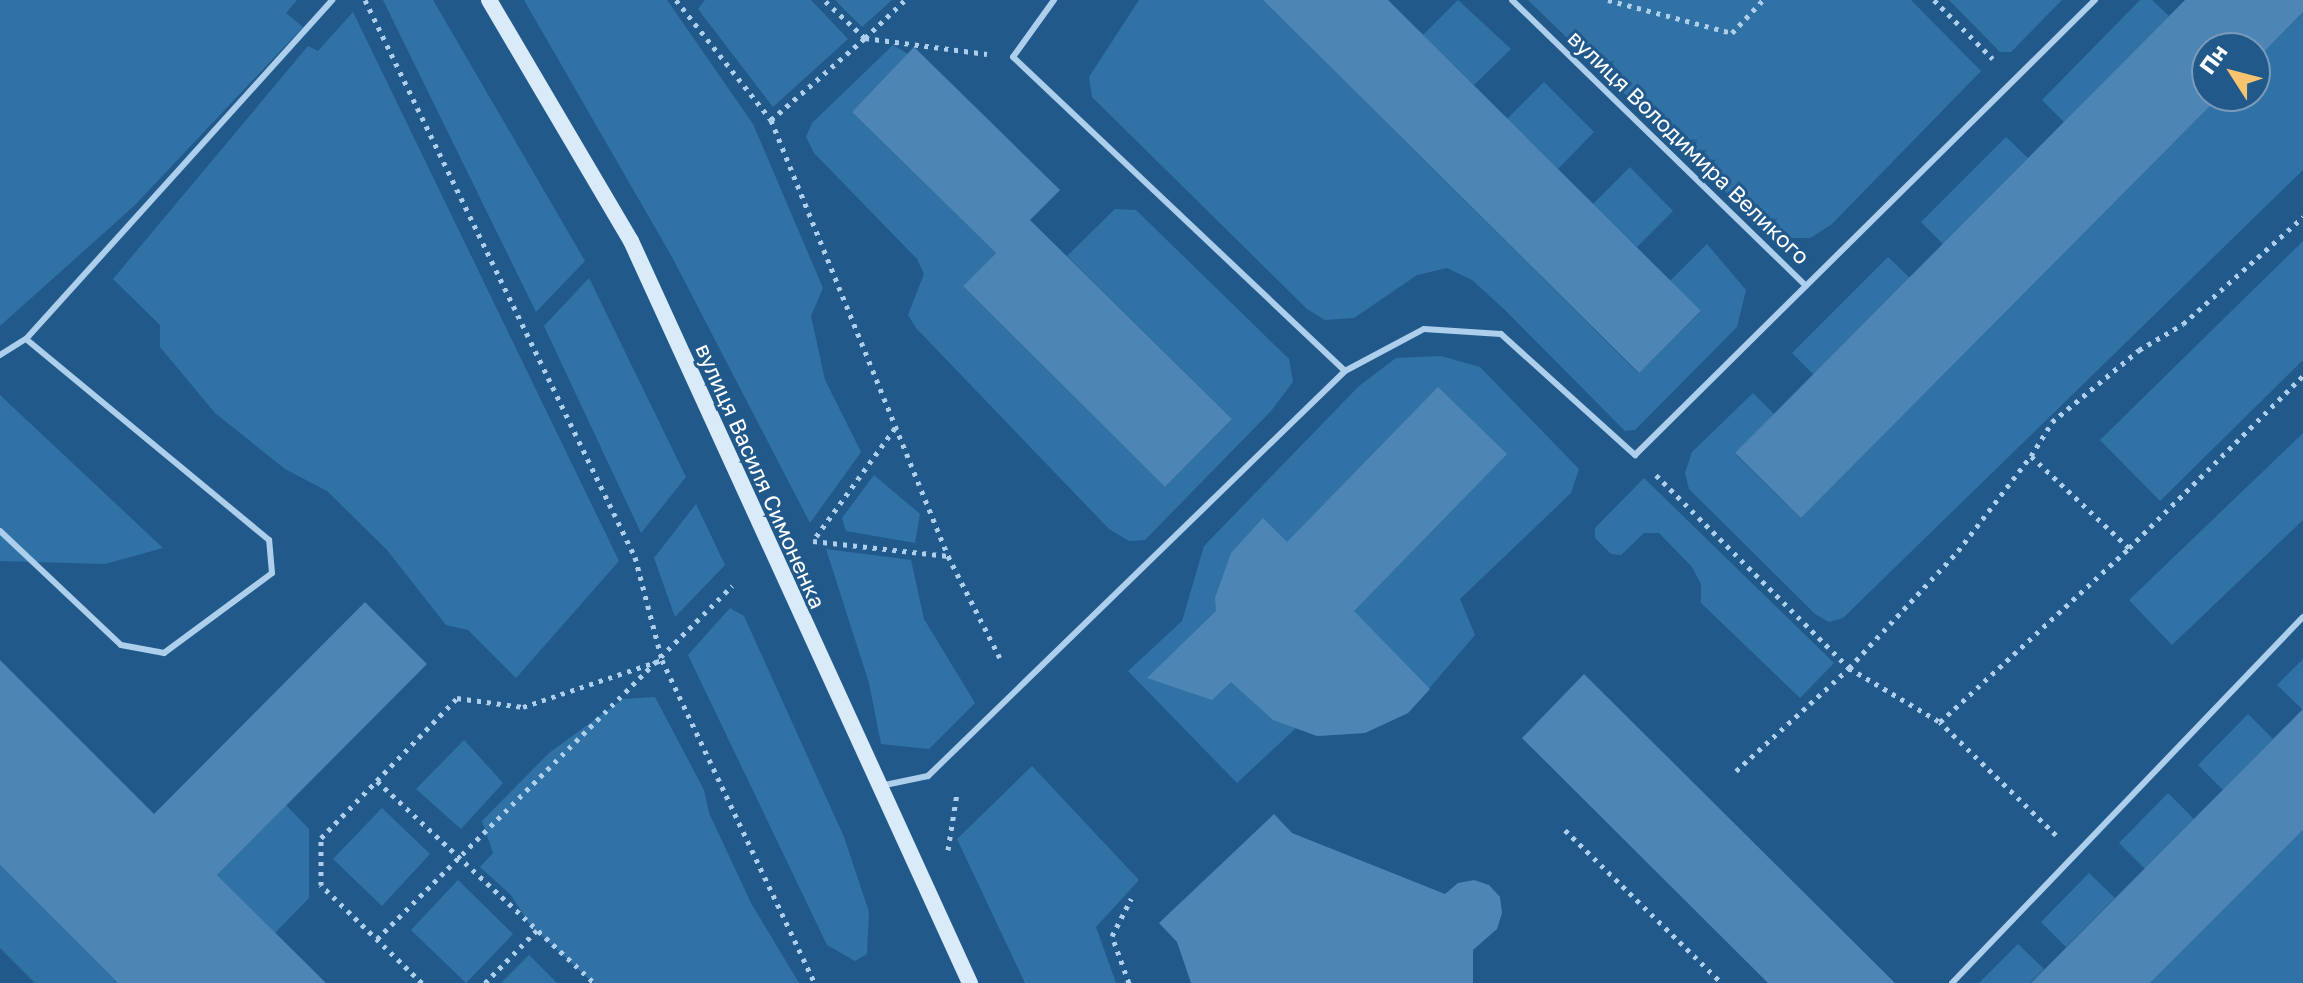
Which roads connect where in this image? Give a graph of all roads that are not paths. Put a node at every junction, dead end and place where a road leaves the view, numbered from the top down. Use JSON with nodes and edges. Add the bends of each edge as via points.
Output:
{"nodes":[{"id":1,"x":332,"y":0,"type":"edge"},
{"id":2,"x":489,"y":0,"type":"edge"},
{"id":3,"x":1054,"y":0,"type":"edge"},
{"id":4,"x":1512,"y":0,"type":"edge"},
{"id":5,"x":2095,"y":0,"type":"edge"},
{"id":6,"x":1806,"y":286,"type":"junction"},
{"id":7,"x":26,"y":339,"type":"junction"},
{"id":8,"x":0,"y":355,"type":"edge"},
{"id":9,"x":1345,"y":371,"type":"junction"},
{"id":10,"x":0,"y":531,"type":"edge"},
{"id":11,"x":2303,"y":617,"type":"edge"},
{"id":12,"x":877,"y":787,"type":"junction"},
{"id":13,"x":970,"y":983,"type":"edge"},
{"id":14,"x":1952,"y":983,"type":"edge"}],
"edges":[{"from":1,"to":7,"type":"lane"},
{"from":2,"to":12,"type":"street","name":"вулиця Василя Симоненка","via":[[631,241]]},
{"from":3,"to":9,"type":"lane","via":[[1013,57]]},
{"from":4,"to":6,"type":"lane","name":"вулиця Володимира Великого"},
{"from":5,"to":6,"type":"lane"},
{"from":6,"to":9,"type":"lane","via":[[1635,455],[1501,334],[1424,329]]},
{"from":7,"to":8,"type":"lane"},
{"from":7,"to":10,"type":"lane","via":[[269,540],[272,573],[164,653],[121,645]]},
{"from":9,"to":12,"type":"lane","via":[[928,776]]},
{"from":11,"to":14,"type":"lane"},
{"from":12,"to":13,"type":"street","name":"вулиця Василя Симоненка"}]}
